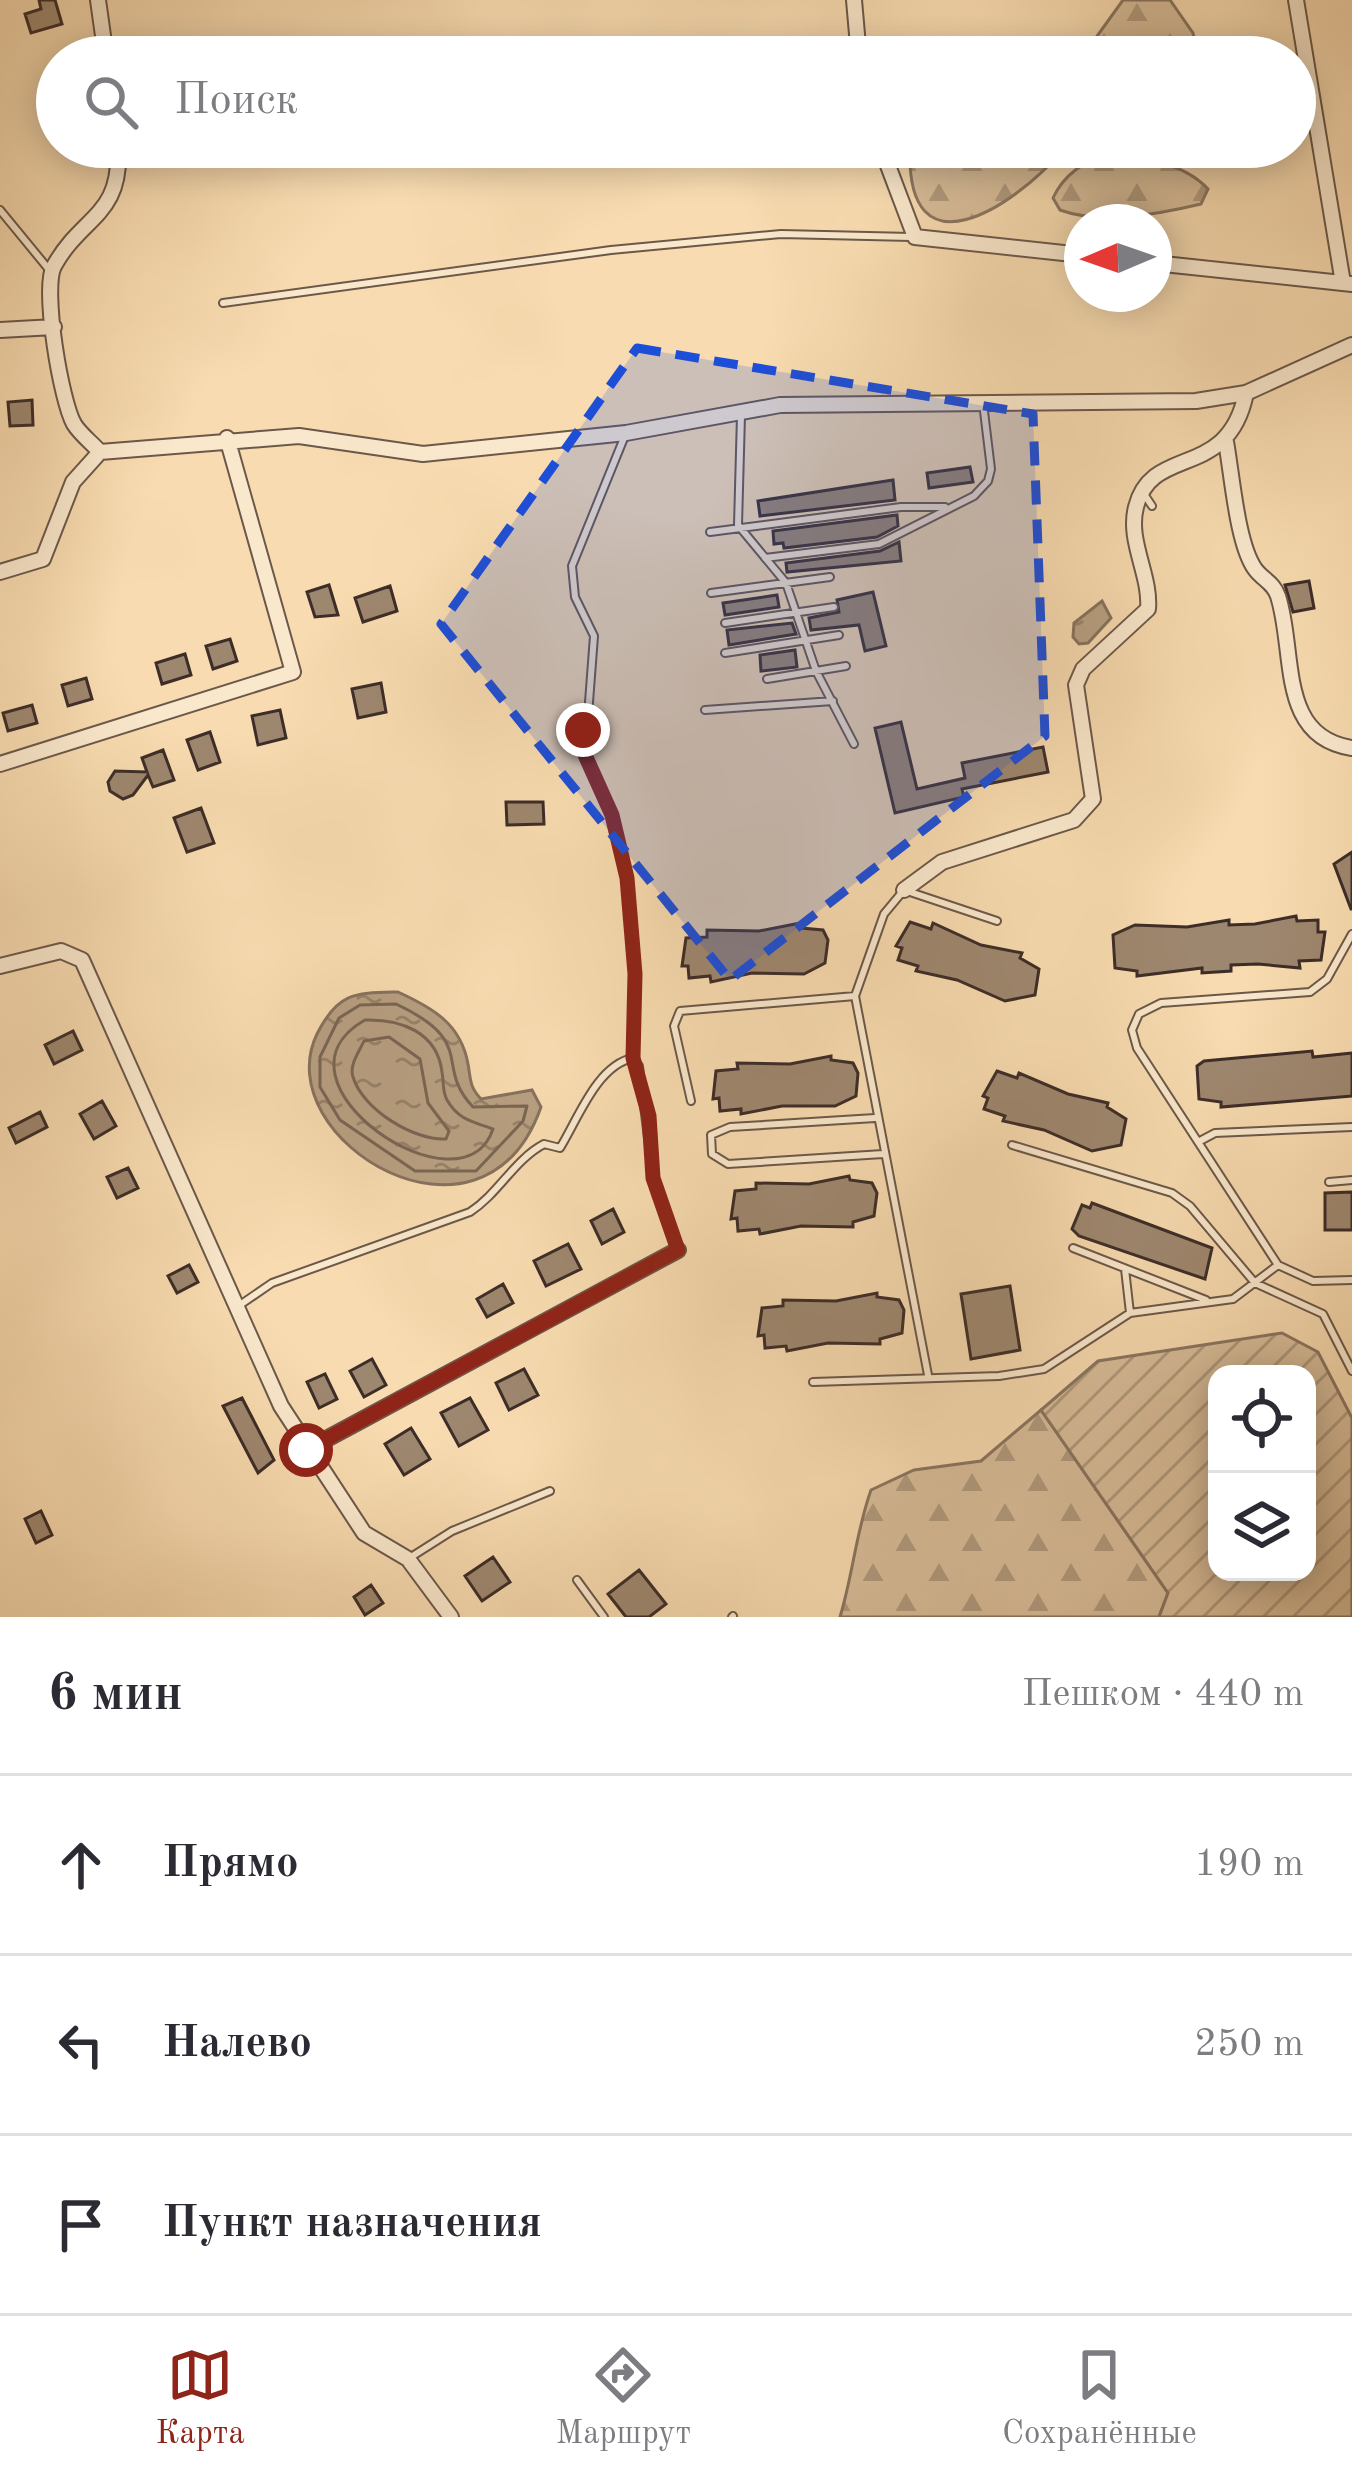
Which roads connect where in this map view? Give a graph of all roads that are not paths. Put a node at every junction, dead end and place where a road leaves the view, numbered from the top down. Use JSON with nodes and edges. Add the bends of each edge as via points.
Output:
{"nodes":[{"id":1,"x":98,"y":0,"type":"edge"},
{"id":2,"x":854,"y":0,"type":"edge"},
{"id":3,"x":1296,"y":0,"type":"edge"},
{"id":4,"x":103,"y":36,"type":"edge"},
{"id":5,"x":857,"y":36,"type":"edge"},
{"id":6,"x":1302,"y":36,"type":"edge"},
{"id":7,"x":1316,"y":111,"type":"edge"},
{"id":8,"x":116,"y":168,"type":"edge"},
{"id":9,"x":889,"y":168,"type":"edge"},
{"id":10,"x":0,"y":210,"type":"edge"},
{"id":11,"x":915,"y":237,"type":"junction"},
{"id":12,"x":1064,"y":253,"type":"edge"},
{"id":13,"x":1172,"y":264,"type":"edge"},
{"id":14,"x":51,"y":272,"type":"junction"},
{"id":15,"x":1347,"y":283,"type":"edge"},
{"id":16,"x":223,"y":303,"type":"dead end"},
{"id":17,"x":54,"y":327,"type":"junction"},
{"id":18,"x":0,"y":330,"type":"edge"},
{"id":19,"x":1352,"y":345,"type":"edge"},
{"id":20,"x":1246,"y":393,"type":"junction"},
{"id":21,"x":983,"y":402,"type":"junction"},
{"id":22,"x":741,"y":409,"type":"junction"},
{"id":23,"x":626,"y":433,"type":"junction"},
{"id":24,"x":227,"y":438,"type":"junction"},
{"id":25,"x":1226,"y":442,"type":"junction"},
{"id":26,"x":100,"y":452,"type":"junction"},
{"id":27,"x":1142,"y":491,"type":"junction"},
{"id":28,"x":1152,"y":506,"type":"dead end"},
{"id":29,"x":950,"y":508,"type":"junction"},
{"id":30,"x":738,"y":525,"type":"junction"},
{"id":31,"x":710,"y":532,"type":"dead end"},
{"id":32,"x":765,"y":558,"type":"junction"},
{"id":33,"x":0,"y":572,"type":"edge"},
{"id":34,"x":830,"y":577,"type":"dead end"},
{"id":35,"x":786,"y":583,"type":"junction"},
{"id":36,"x":711,"y":593,"type":"dead end"},
{"id":37,"x":834,"y":608,"type":"dead end"},
{"id":38,"x":800,"y":612,"type":"junction"},
{"id":39,"x":725,"y":623,"type":"dead end"},
{"id":40,"x":839,"y":634,"type":"dead end"},
{"id":41,"x":808,"y":640,"type":"junction"},
{"id":42,"x":725,"y":653,"type":"dead end"},
{"id":43,"x":846,"y":666,"type":"dead end"},
{"id":44,"x":816,"y":671,"type":"junction"},
{"id":45,"x":767,"y":679,"type":"dead end"},
{"id":46,"x":833,"y":701,"type":"junction"},
{"id":47,"x":705,"y":710,"type":"dead end"},
{"id":48,"x":854,"y":744,"type":"dead end"},
{"id":49,"x":1352,"y":748,"type":"edge"},
{"id":50,"x":0,"y":764,"type":"edge"},
{"id":51,"x":904,"y":890,"type":"junction"},
{"id":52,"x":997,"y":921,"type":"dead end"},
{"id":53,"x":1352,"y":934,"type":"edge"},
{"id":54,"x":0,"y":966,"type":"edge"},
{"id":55,"x":855,"y":996,"type":"junction"},
{"id":56,"x":633,"y":1058,"type":"junction"},
{"id":57,"x":691,"y":1101,"type":"dead end"},
{"id":58,"x":875,"y":1118,"type":"junction"},
{"id":59,"x":1352,"y":1126,"type":"edge"},
{"id":60,"x":1198,"y":1142,"type":"junction"},
{"id":61,"x":1012,"y":1145,"type":"dead end"},
{"id":62,"x":883,"y":1154,"type":"junction"},
{"id":63,"x":1352,"y":1180,"type":"edge"},
{"id":64,"x":1329,"y":1182,"type":"dead end"},
{"id":65,"x":1073,"y":1248,"type":"dead end"},
{"id":66,"x":678,"y":1250,"type":"joint"},
{"id":67,"x":1278,"y":1265,"type":"junction"},
{"id":68,"x":1125,"y":1268,"type":"junction"},
{"id":69,"x":1352,"y":1280,"type":"edge"},
{"id":70,"x":1255,"y":1283,"type":"junction"},
{"id":71,"x":1210,"y":1302,"type":"junction"},
{"id":72,"x":235,"y":1309,"type":"junction"},
{"id":73,"x":1130,"y":1313,"type":"junction"},
{"id":74,"x":1352,"y":1371,"type":"edge"},
{"id":75,"x":928,"y":1375,"type":"junction"},
{"id":76,"x":813,"y":1382,"type":"dead end"},
{"id":77,"x":306,"y":1450,"type":"junction"},
{"id":78,"x":550,"y":1491,"type":"dead end"},
{"id":79,"x":408,"y":1558,"type":"junction"},
{"id":80,"x":577,"y":1580,"type":"dead end"},
{"id":81,"x":451,"y":1617,"type":"edge"},
{"id":82,"x":604,"y":1617,"type":"edge"}],
"edges":[{"from":1,"to":4,"type":"street"},
{"from":2,"to":5,"type":"street"},
{"from":3,"to":6,"type":"street"},
{"from":7,"to":15,"type":"street"},
{"from":8,"to":14,"type":"street","via":[[114,196]]},
{"from":9,"to":11,"type":"street"},
{"from":10,"to":14,"type":"lane"},
{"from":11,"to":12,"type":"street"},
{"from":11,"to":16,"type":"lane","via":[[717,240]]},
{"from":13,"to":15,"type":"street"},
{"from":14,"to":17,"type":"street"},
{"from":17,"to":18,"type":"street"},
{"from":17,"to":26,"type":"street","via":[[73,422]]},
{"from":19,"to":20,"type":"street"},
{"from":20,"to":21,"type":"street","via":[[1196,401]]},
{"from":20,"to":25,"type":"street"},
{"from":21,"to":22,"type":"street"},
{"from":21,"to":29,"type":"lane","via":[[988,482]]},
{"from":22,"to":23,"type":"street"},
{"from":22,"to":30,"type":"lane"},
{"from":23,"to":24,"type":"street","via":[[423,454],[299,436]]},
{"from":23,"to":56,"type":"lane","via":[[572,566],[574,597],[594,637],[585,755],[612,815],[627,878]]},
{"from":24,"to":26,"type":"street"},
{"from":24,"to":50,"type":"street","via":[[293,672]]},
{"from":25,"to":27,"type":"street","via":[[1157,474]]},
{"from":25,"to":49,"type":"street","via":[[1243,534],[1254,568],[1278,597],[1305,723],[1318,739]]},
{"from":26,"to":33,"type":"street","via":[[73,482],[44,559]]},
{"from":27,"to":28,"type":"lane"},
{"from":27,"to":51,"type":"street","via":[[1134,522],[1148,609],[1076,685],[1094,800],[1074,820],[942,862]]},
{"from":29,"to":30,"type":"lane"},
{"from":29,"to":32,"type":"lane","via":[[878,544]]},
{"from":30,"to":31,"type":"lane"},
{"from":30,"to":32,"type":"lane"},
{"from":32,"to":35,"type":"lane"},
{"from":34,"to":35,"type":"lane"},
{"from":35,"to":36,"type":"lane"},
{"from":35,"to":38,"type":"lane"},
{"from":37,"to":38,"type":"lane"},
{"from":38,"to":39,"type":"lane"},
{"from":38,"to":41,"type":"lane"},
{"from":40,"to":41,"type":"lane"},
{"from":41,"to":42,"type":"lane"},
{"from":41,"to":44,"type":"lane"},
{"from":43,"to":44,"type":"lane"},
{"from":44,"to":45,"type":"lane"},
{"from":44,"to":46,"type":"lane"},
{"from":46,"to":47,"type":"lane"},
{"from":46,"to":48,"type":"lane"},
{"from":51,"to":52,"type":"lane"},
{"from":51,"to":55,"type":"lane","via":[[884,914]]},
{"from":53,"to":60,"type":"lane","via":[[1327,979],[1310,992],[1161,1003],[1139,1014],[1132,1030],[1137,1048]]},
{"from":54,"to":72,"type":"street","via":[[61,951],[82,960]]},
{"from":55,"to":57,"type":"lane","via":[[680,1011],[674,1026]]},
{"from":55,"to":58,"type":"lane"},
{"from":56,"to":66,"type":"lane","via":[[649,1116],[653,1178]]},
{"from":56,"to":72,"type":"lane","via":[[608,1070],[560,1148],[528,1152],[470,1213],[272,1283]]},
{"from":58,"to":62,"type":"lane"},
{"from":58,"to":62,"type":"lane","via":[[730,1127],[711,1135],[712,1154],[728,1165]]},
{"from":59,"to":60,"type":"lane","via":[[1216,1133]]},
{"from":60,"to":67,"type":"lane"},
{"from":61,"to":70,"type":"lane","via":[[1172,1192]]},
{"from":62,"to":75,"type":"lane"},
{"from":63,"to":64,"type":"lane"},
{"from":65,"to":68,"type":"lane"},
{"from":66,"to":77,"type":"street"},
{"from":67,"to":69,"type":"lane","via":[[1313,1281]]},
{"from":67,"to":70,"type":"lane"},
{"from":68,"to":71,"type":"lane"},
{"from":68,"to":73,"type":"lane"},
{"from":70,"to":71,"type":"lane","via":[[1233,1299]]},
{"from":70,"to":74,"type":"lane","via":[[1323,1314]]},
{"from":71,"to":73,"type":"lane"},
{"from":72,"to":77,"type":"street"},
{"from":73,"to":75,"type":"lane","via":[[1044,1369]]},
{"from":75,"to":76,"type":"lane"},
{"from":77,"to":79,"type":"street","via":[[364,1533]]},
{"from":78,"to":79,"type":"lane"},
{"from":79,"to":81,"type":"street"},
{"from":80,"to":82,"type":"lane"}]}
